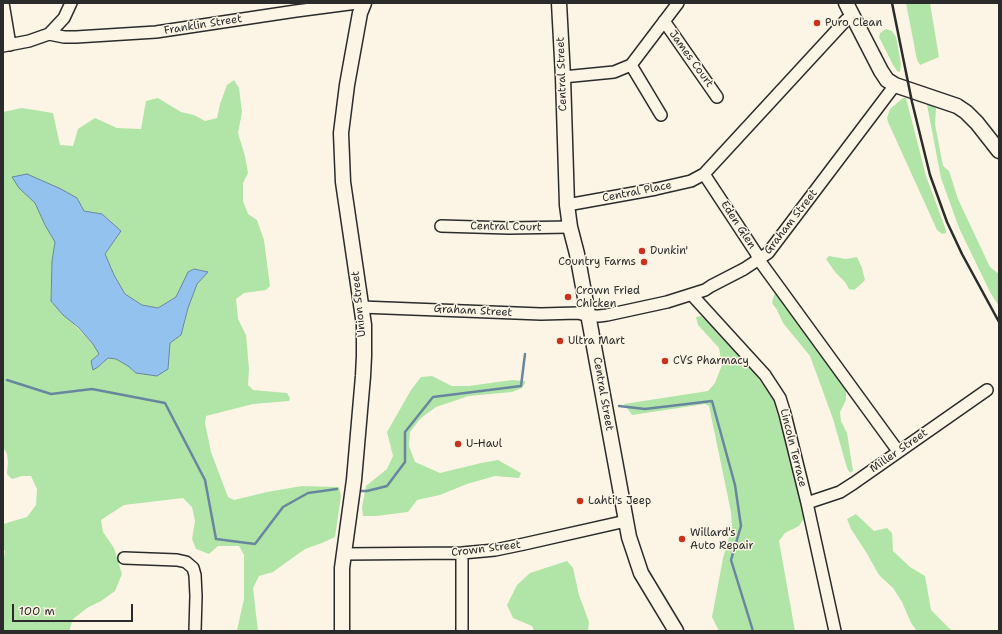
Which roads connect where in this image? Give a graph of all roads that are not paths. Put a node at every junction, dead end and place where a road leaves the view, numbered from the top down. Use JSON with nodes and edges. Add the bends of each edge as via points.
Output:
{"nodes":[{"id":1,"x":3,"y":3,"type":"edge"},
{"id":2,"x":72,"y":3,"type":"edge"},
{"id":3,"x":357,"y":3,"type":"edge"},
{"id":4,"x":364,"y":3,"type":"edge"},
{"id":5,"x":559,"y":3,"type":"edge"},
{"id":6,"x":678,"y":3,"type":"edge"},
{"id":7,"x":846,"y":3,"type":"edge"},
{"id":8,"x":853,"y":16,"type":"junction"},
{"id":9,"x":664,"y":21,"type":"junction"},
{"id":10,"x":49,"y":34,"type":"junction"},
{"id":11,"x":6,"y":46,"type":"edge"},
{"id":12,"x":631,"y":65,"type":"junction"},
{"id":13,"x":563,"y":77,"type":"junction"},
{"id":14,"x":895,"y":85,"type":"junction"},
{"id":15,"x":718,"y":96,"type":"dead end"},
{"id":16,"x":661,"y":115,"type":"dead end"},
{"id":17,"x":999,"y":151,"type":"edge"},
{"id":18,"x":704,"y":174,"type":"junction"},
{"id":19,"x":567,"y":205,"type":"junction"},
{"id":20,"x":442,"y":226,"type":"dead end"},
{"id":21,"x":570,"y":227,"type":"junction"},
{"id":22,"x":759,"y":260,"type":"junction"},
{"id":23,"x":692,"y":295,"type":"junction"},
{"id":24,"x":361,"y":307,"type":"junction"},
{"id":25,"x":589,"y":316,"type":"junction"},
{"id":26,"x":987,"y":390,"type":"dead end"},
{"id":27,"x":898,"y":451,"type":"junction"},
{"id":28,"x":807,"y":503,"type":"junction"},
{"id":29,"x":626,"y":522,"type":"junction"},
{"id":30,"x":462,"y":553,"type":"junction"},
{"id":31,"x":343,"y":554,"type":"junction"},
{"id":32,"x":124,"y":558,"type":"dead end"},
{"id":33,"x":195,"y":631,"type":"edge"},
{"id":34,"x":342,"y":631,"type":"edge"},
{"id":35,"x":462,"y":631,"type":"edge"},
{"id":36,"x":676,"y":631,"type":"edge"},
{"id":37,"x":835,"y":631,"type":"edge"}],
"edges":[{"from":1,"to":11,"type":"street"},
{"from":2,"to":10,"type":"street","via":[[64,18]]},
{"from":3,"to":10,"type":"street","name":"Franklin Street","via":[[156,32],[76,37]]},
{"from":4,"to":24,"type":"main road","name":"Union Street","via":[[345,96],[341,144],[343,182]]},
{"from":5,"to":13,"type":"main road","name":"Central Street"},
{"from":6,"to":9,"type":"street"},
{"from":7,"to":8,"type":"main road"},
{"from":8,"to":14,"type":"main road","via":[[881,71],[887,80]]},
{"from":8,"to":18,"type":"street","via":[[846,20]]},
{"from":9,"to":12,"type":"street"},
{"from":9,"to":15,"type":"street","name":"James Court"},
{"from":10,"to":11,"type":"street"},
{"from":12,"to":13,"type":"street","via":[[614,72]]},
{"from":12,"to":16,"type":"street"},
{"from":13,"to":19,"type":"main road","name":"Central Street"},
{"from":14,"to":17,"type":"main road","via":[[957,106],[977,123]]},
{"from":14,"to":22,"type":"street","name":"Graham Street","via":[[784,233]]},
{"from":18,"to":19,"type":"street","name":"Central Place","via":[[691,181],[656,189]]},
{"from":18,"to":22,"type":"street","name":"Eden Glen"},
{"from":19,"to":21,"type":"main road","name":"Central Street"},
{"from":20,"to":21,"type":"street","name":"Central Court"},
{"from":21,"to":25,"type":"main road","name":"Central Street"},
{"from":22,"to":23,"type":"street","name":"Graham Street"},
{"from":22,"to":27,"type":"street","name":"Eden Glen"},
{"from":23,"to":25,"type":"street","name":"Graham Street","via":[[607,315]]},
{"from":23,"to":28,"type":"street","name":"Lincoln Terrace","via":[[765,375],[780,398]]},
{"from":24,"to":25,"type":"street","name":"Graham Street","via":[[541,314],[578,313]]},
{"from":24,"to":31,"type":"main road","name":"Union Street","via":[[364,325],[363,376],[354,480]]},
{"from":25,"to":29,"type":"main road","name":"Central Street"},
{"from":26,"to":27,"type":"street","name":"Miller Street"},
{"from":27,"to":28,"type":"street","name":"Miller Street","via":[[840,492]]},
{"from":28,"to":37,"type":"street","name":"Lincoln Terrace"},
{"from":29,"to":30,"type":"street","name":"Crown Street","via":[[517,545]]},
{"from":29,"to":36,"type":"main road","name":"Central Street","via":[[641,573]]},
{"from":30,"to":31,"type":"street","name":"Crown Street"},
{"from":30,"to":35,"type":"street"},
{"from":31,"to":34,"type":"main road","name":"Union Street"},
{"from":32,"to":33,"type":"street","via":[[176,560],[186,562],[193,568],[196,596]]}]}
